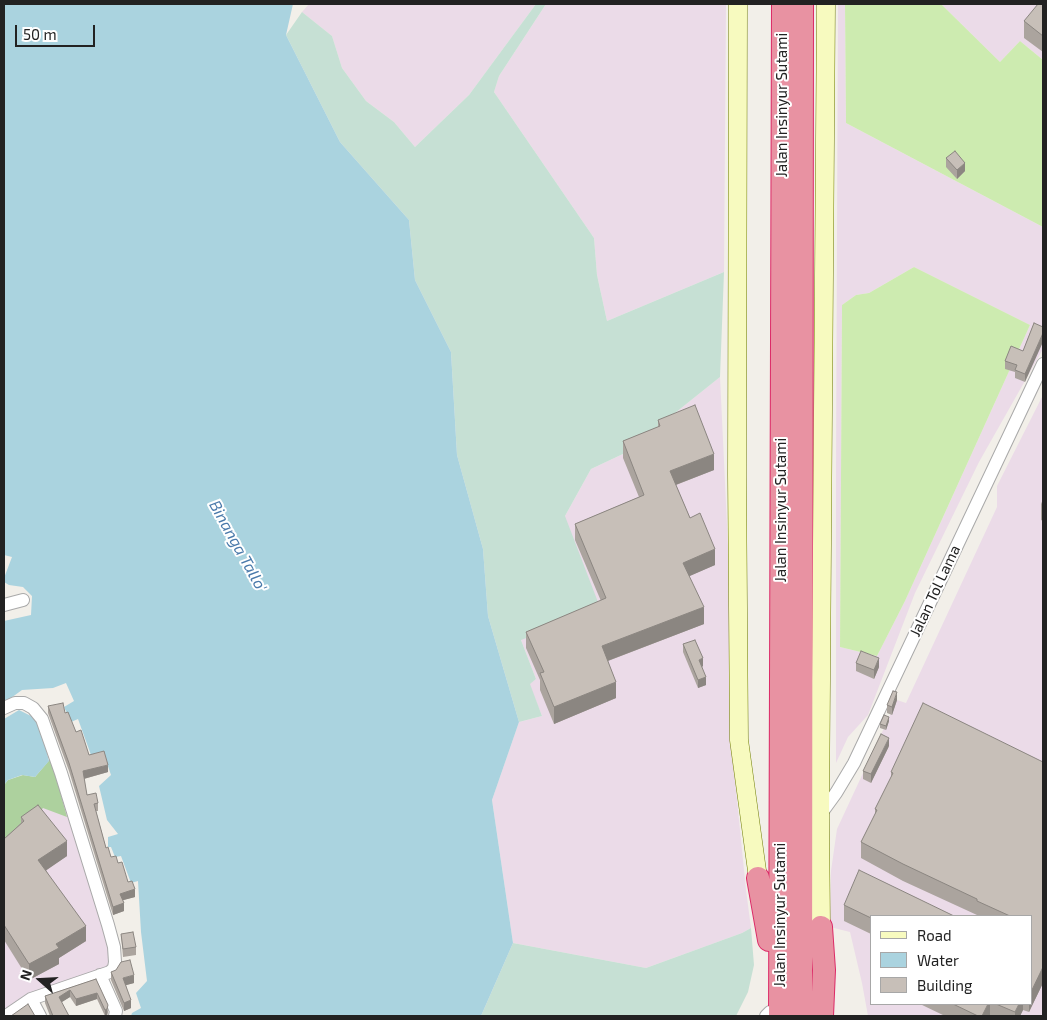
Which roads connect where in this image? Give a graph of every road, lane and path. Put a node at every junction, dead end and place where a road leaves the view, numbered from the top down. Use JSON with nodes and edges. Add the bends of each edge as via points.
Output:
{"nodes":[{"id":1,"x":738,"y":4,"type":"edge"},
{"id":2,"x":783,"y":4,"type":"edge"},
{"id":3,"x":802,"y":4,"type":"edge"},
{"id":4,"x":826,"y":4,"type":"edge"},
{"id":5,"x":1043,"y":364,"type":"edge"},
{"id":6,"x":23,"y":600,"type":"dead end"},
{"id":7,"x":4,"y":605,"type":"edge"},
{"id":8,"x":4,"y":708,"type":"edge"},
{"id":9,"x":820,"y":815,"type":"junction"},
{"id":10,"x":758,"y":878,"type":"joint"},
{"id":11,"x":821,"y":926,"type":"joint"},
{"id":12,"x":100,"y":975,"type":"junction"},
{"id":13,"x":31,"y":999,"type":"junction"},
{"id":14,"x":782,"y":1011,"type":"edge"},
{"id":15,"x":6,"y":1016,"type":"edge"},
{"id":16,"x":40,"y":1016,"type":"edge"},
{"id":17,"x":115,"y":1016,"type":"edge"},
{"id":18,"x":822,"y":1016,"type":"edge"}],
"edges":[{"from":1,"to":10,"type":"street","via":[[739,740]]},
{"from":2,"to":14,"type":"highway","name":"Jalan Insinyur Sutami"},
{"from":3,"to":14,"type":"highway","name":"Jalan Insinyur Sutami"},
{"from":4,"to":9,"type":"street"},
{"from":5,"to":9,"type":"street","name":"Jalan Tol Lama","via":[[854,763]]},
{"from":6,"to":7,"type":"street"},
{"from":8,"to":12,"type":"street","via":[[24,703],[42,719],[114,947],[114,968]]},
{"from":9,"to":11,"type":"street"},
{"from":10,"to":14,"type":"highway"},
{"from":11,"to":18,"type":"highway","via":[[824,970]]},
{"from":12,"to":13,"type":"street"},
{"from":12,"to":17,"type":"street"},
{"from":13,"to":15,"type":"street"},
{"from":13,"to":16,"type":"street"}]}
